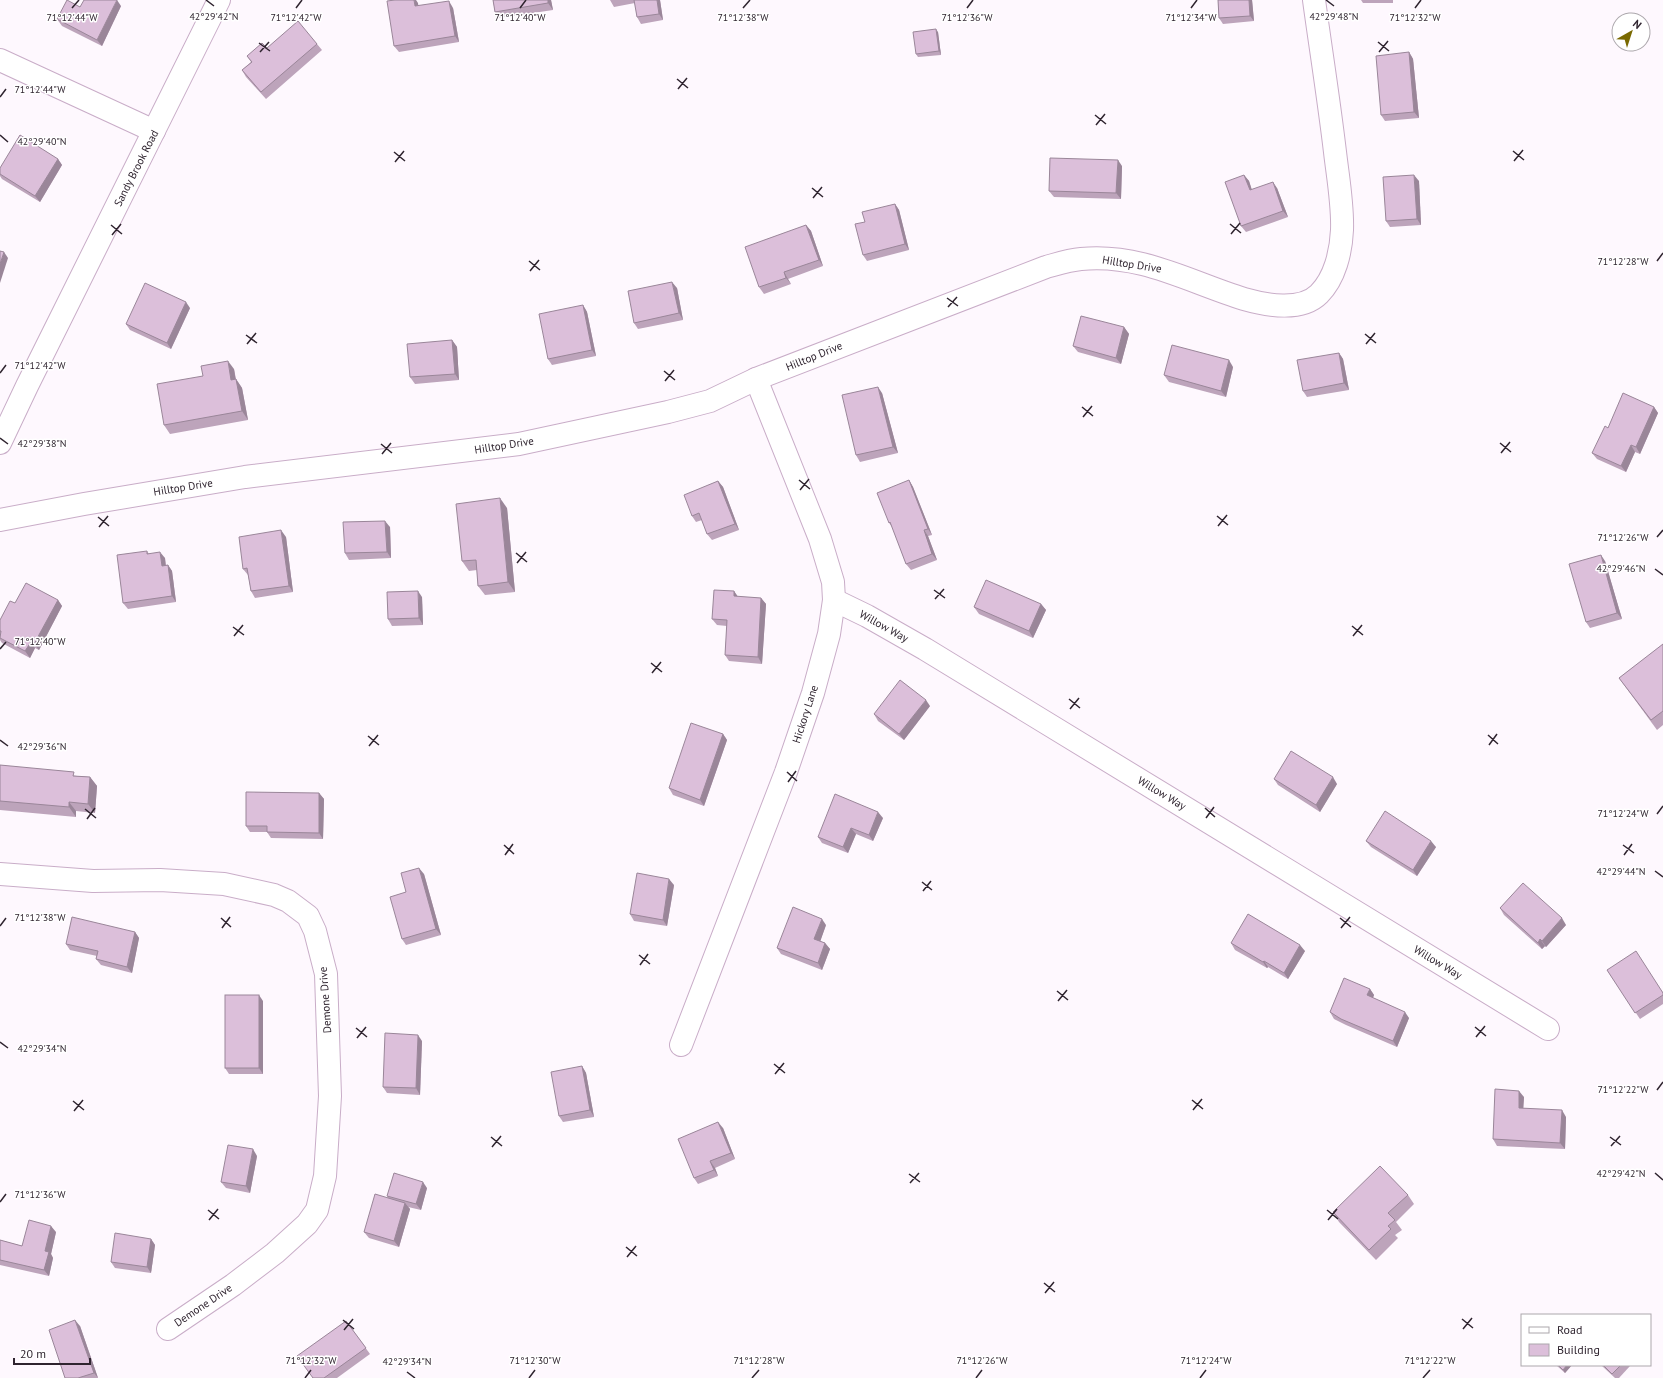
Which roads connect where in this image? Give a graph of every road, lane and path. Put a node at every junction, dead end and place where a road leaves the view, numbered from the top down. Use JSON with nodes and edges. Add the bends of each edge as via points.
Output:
{"nodes":[{"id":1,"x":219,"y":0,"type":"edge"},
{"id":2,"x":1314,"y":0,"type":"edge"},
{"id":3,"x":0,"y":60,"type":"edge"},
{"id":4,"x":154,"y":131,"type":"junction"},
{"id":5,"x":756,"y":379,"type":"junction"},
{"id":6,"x":0,"y":443,"type":"edge"},
{"id":7,"x":0,"y":520,"type":"edge"},
{"id":8,"x":834,"y":600,"type":"junction"},
{"id":9,"x":0,"y":874,"type":"edge"},
{"id":10,"x":1548,"y":1029,"type":"dead end"},
{"id":11,"x":681,"y":1045,"type":"dead end"},
{"id":12,"x":168,"y":1329,"type":"dead end"}],
"edges":[{"from":1,"to":4,"type":"street","name":"Sandy Brook Road"},
{"from":2,"to":5,"type":"street","name":"Hilltop Drive","via":[[1331,115],[1342,230],[1332,277],[1318,295],[1303,304],[1284,306],[1245,299],[1168,270],[1107,258],[1080,259],[1046,267]]},
{"from":3,"to":4,"type":"street"},
{"from":4,"to":6,"type":"street","name":"Sandy Brook Road"},
{"from":5,"to":7,"type":"street","name":"Hilltop Drive","via":[[710,401],[518,444],[245,477]]},
{"from":5,"to":8,"type":"street","name":"Hickory Lane","via":[[820,539],[833,582]]},
{"from":8,"to":10,"type":"street","name":"Willow Way","via":[[925,650]]},
{"from":8,"to":11,"type":"street","name":"Hickory Lane","via":[[830,634],[786,772]]},
{"from":9,"to":12,"type":"street","name":"Demone Drive","via":[[93,881],[160,880],[224,884],[274,895],[288,901],[308,916],[315,931],[326,974],[330,1096],[325,1176],[317,1210],[307,1224],[275,1253]]}]}
